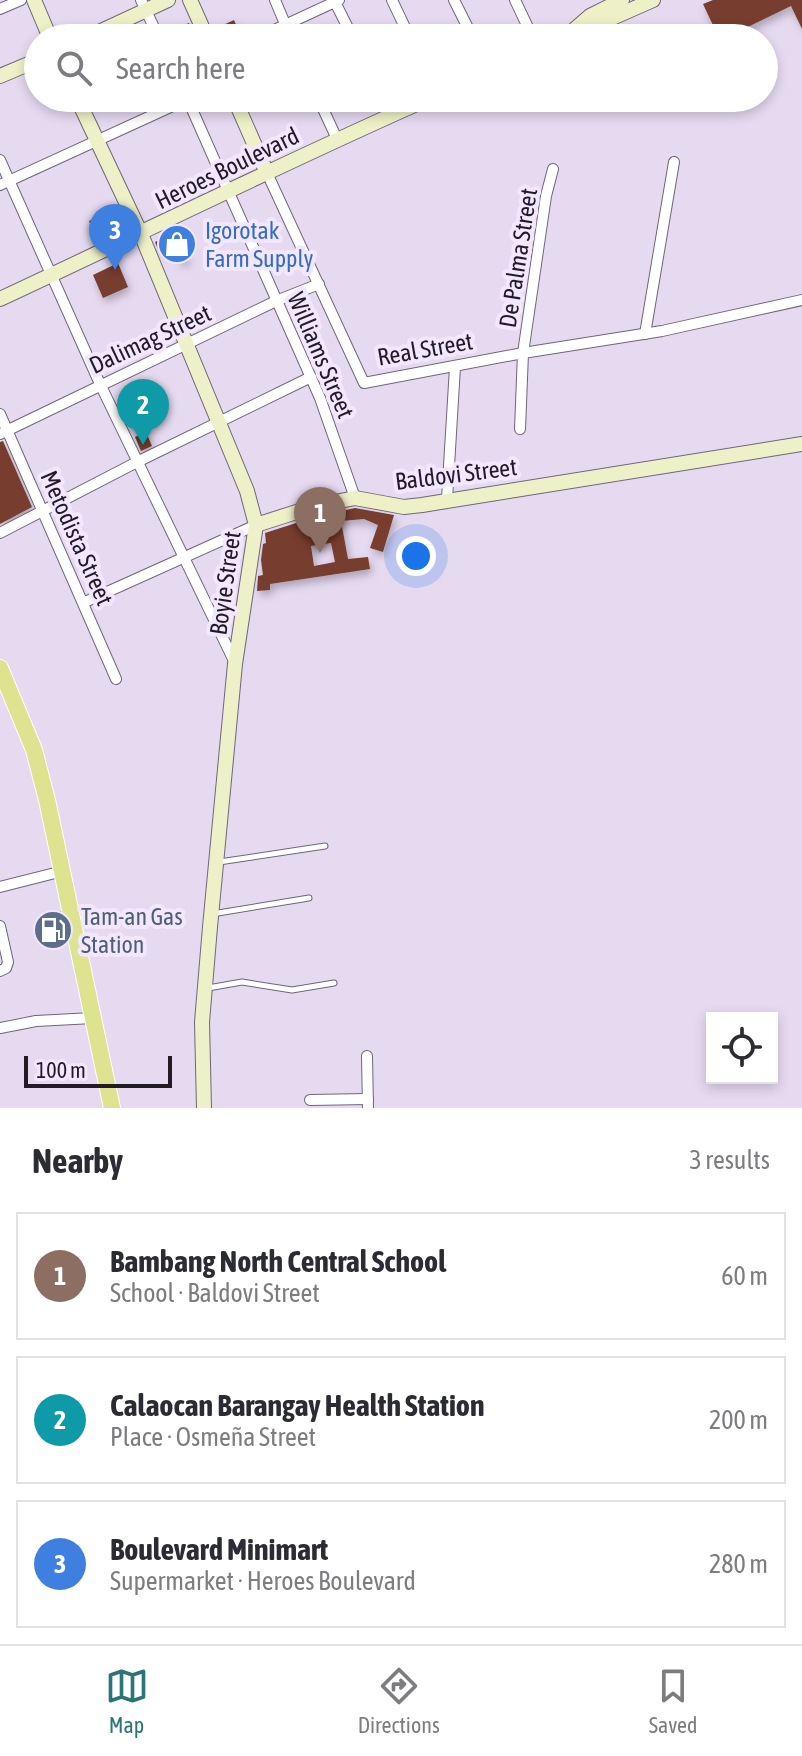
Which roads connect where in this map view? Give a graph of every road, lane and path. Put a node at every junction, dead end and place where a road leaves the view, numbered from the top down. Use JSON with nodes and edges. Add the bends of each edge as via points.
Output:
{"nodes":[{"id":1,"x":21,"y":0,"type":"edge"},
{"id":2,"x":34,"y":0,"type":"edge"},
{"id":3,"x":168,"y":0,"type":"edge"},
{"id":4,"x":190,"y":0,"type":"edge"},
{"id":5,"x":275,"y":0,"type":"edge"},
{"id":6,"x":392,"y":0,"type":"edge"},
{"id":7,"x":454,"y":0,"type":"edge"},
{"id":8,"x":515,"y":0,"type":"edge"},
{"id":9,"x":622,"y":0,"type":"edge"},
{"id":10,"x":653,"y":0,"type":"edge"},
{"id":11,"x":336,"y":1,"type":"edge"},
{"id":12,"x":143,"y":5,"type":"edge"},
{"id":13,"x":0,"y":9,"type":"edge"},
{"id":14,"x":589,"y":15,"type":"junction"},
{"id":15,"x":44,"y":24,"type":"edge"},
{"id":16,"x":110,"y":24,"type":"edge"},
{"id":17,"x":152,"y":24,"type":"edge"},
{"id":18,"x":201,"y":24,"type":"edge"},
{"id":19,"x":285,"y":24,"type":"joint"},
{"id":20,"x":347,"y":24,"type":"edge"},
{"id":21,"x":403,"y":24,"type":"edge"},
{"id":22,"x":466,"y":24,"type":"edge"},
{"id":23,"x":526,"y":24,"type":"edge"},
{"id":24,"x":580,"y":24,"type":"edge"},
{"id":25,"x":24,"y":66,"type":"edge"},
{"id":26,"x":0,"y":76,"type":"edge"},
{"id":27,"x":83,"y":112,"type":"edge"},
{"id":28,"x":157,"y":112,"type":"edge"},
{"id":29,"x":194,"y":112,"type":"edge"},
{"id":30,"x":240,"y":112,"type":"edge"},
{"id":31,"x":324,"y":112,"type":"edge"},
{"id":32,"x":388,"y":112,"type":"edge"},
{"id":33,"x":399,"y":112,"type":"edge"},
{"id":34,"x":390,"y":116,"type":"junction"},
{"id":35,"x":337,"y":139,"type":"junction"},
{"id":36,"x":95,"y":140,"type":"junction"},
{"id":37,"x":0,"y":160,"type":"edge"},
{"id":38,"x":674,"y":162,"type":"dead end"},
{"id":39,"x":553,"y":169,"type":"dead end"},
{"id":40,"x":267,"y":173,"type":"junction"},
{"id":41,"x":5,"y":183,"type":"edge"},
{"id":42,"x":230,"y":191,"type":"junction"},
{"id":43,"x":141,"y":234,"type":"junction"},
{"id":44,"x":51,"y":275,"type":"junction"},
{"id":45,"x":319,"y":284,"type":"junction"},
{"id":46,"x":0,"y":299,"type":"edge"},
{"id":47,"x":802,"y":300,"type":"edge"},
{"id":48,"x":276,"y":301,"type":"junction"},
{"id":49,"x":645,"y":334,"type":"junction"},
{"id":50,"x":186,"y":344,"type":"junction"},
{"id":51,"x":523,"y":353,"type":"junction"},
{"id":52,"x":455,"y":367,"type":"junction"},
{"id":53,"x":311,"y":377,"type":"junction"},
{"id":54,"x":100,"y":384,"type":"junction"},
{"id":55,"x":0,"y":414,"type":"edge"},
{"id":56,"x":218,"y":424,"type":"junction"},
{"id":57,"x":520,"y":429,"type":"dead end"},
{"id":58,"x":4,"y":432,"type":"edge"},
{"id":59,"x":802,"y":444,"type":"edge"},
{"id":60,"x":137,"y":462,"type":"junction"},
{"id":61,"x":355,"y":498,"type":"junction"},
{"id":62,"x":447,"y":499,"type":"junction"},
{"id":63,"x":44,"y":512,"type":"junction"},
{"id":64,"x":256,"y":525,"type":"junction"},
{"id":65,"x":0,"y":533,"type":"edge"},
{"id":66,"x":182,"y":558,"type":"junction"},
{"id":67,"x":85,"y":602,"type":"junction"},
{"id":68,"x":235,"y":664,"type":"junction"},
{"id":69,"x":0,"y":668,"type":"edge"},
{"id":70,"x":116,"y":679,"type":"dead end"},
{"id":71,"x":7,"y":704,"type":"edge"},
{"id":72,"x":325,"y":846,"type":"dead end"},
{"id":73,"x":216,"y":863,"type":"junction"},
{"id":74,"x":63,"y":871,"type":"junction"},
{"id":75,"x":0,"y":887,"type":"edge"},
{"id":76,"x":309,"y":898,"type":"dead end"},
{"id":77,"x":72,"y":911,"type":"junction"},
{"id":78,"x":211,"y":915,"type":"junction"},
{"id":79,"x":0,"y":926,"type":"edge"},
{"id":80,"x":77,"y":940,"type":"junction"},
{"id":81,"x":0,"y":971,"type":"edge"},
{"id":82,"x":334,"y":983,"type":"dead end"},
{"id":83,"x":205,"y":989,"type":"junction"},
{"id":84,"x":93,"y":1018,"type":"junction"},
{"id":85,"x":0,"y":1028,"type":"edge"},
{"id":86,"x":367,"y":1056,"type":"dead end"},
{"id":87,"x":310,"y":1100,"type":"dead end"},
{"id":88,"x":368,"y":1104,"type":"edge"},
{"id":89,"x":112,"y":1108,"type":"edge"},
{"id":90,"x":204,"y":1108,"type":"edge"}],
"edges":[{"from":1,"to":13,"type":"street"},
{"from":2,"to":15,"type":"street"},
{"from":3,"to":12,"type":"street"},
{"from":4,"to":18,"type":"street"},
{"from":5,"to":19,"type":"street"},
{"from":6,"to":21,"type":"street"},
{"from":7,"to":22,"type":"street"},
{"from":8,"to":23,"type":"street"},
{"from":9,"to":14,"type":"street"},
{"from":10,"to":14,"type":"street"},
{"from":11,"to":19,"type":"street"},
{"from":11,"to":20,"type":"street"},
{"from":12,"to":16,"type":"street"},
{"from":12,"to":17,"type":"street"},
{"from":14,"to":24,"type":"street"},
{"from":25,"to":26,"type":"street"},
{"from":27,"to":36,"type":"street","name":"Boyie Street"},
{"from":28,"to":36,"type":"street"},
{"from":29,"to":42,"type":"street","name":"Williams Street"},
{"from":30,"to":40,"type":"street","name":"Real Street"},
{"from":31,"to":35,"type":"street"},
{"from":32,"to":34,"type":"street"},
{"from":33,"to":34,"type":"street","name":"Heroes Boulevard"},
{"from":34,"to":35,"type":"street","name":"Heroes Boulevard"},
{"from":35,"to":40,"type":"street","name":"Heroes Boulevard"},
{"from":36,"to":41,"type":"street"},
{"from":36,"to":43,"type":"street","name":"Boyie Street"},
{"from":37,"to":41,"type":"street"},
{"from":38,"to":49,"type":"street"},
{"from":39,"to":51,"type":"street","name":"De Palma Street"},
{"from":40,"to":42,"type":"street","name":"Heroes Boulevard"},
{"from":40,"to":45,"type":"street","name":"Real Street"},
{"from":41,"to":44,"type":"street"},
{"from":42,"to":43,"type":"street","name":"Heroes Boulevard"},
{"from":42,"to":48,"type":"street","name":"Williams Street"},
{"from":43,"to":44,"type":"street","name":"Heroes Boulevard"},
{"from":43,"to":50,"type":"street","name":"Boyie Street"},
{"from":44,"to":46,"type":"street","name":"Heroes Boulevard"},
{"from":44,"to":54,"type":"street"},
{"from":45,"to":48,"type":"street","name":"Dalimag Street"},
{"from":45,"to":52,"type":"street","name":"Real Street","via":[[364,383]]},
{"from":47,"to":49,"type":"street","name":"Real Street"},
{"from":48,"to":50,"type":"street","name":"Dalimag Street"},
{"from":48,"to":53,"type":"street","name":"Williams Street"},
{"from":49,"to":51,"type":"street","name":"Real Street"},
{"from":50,"to":54,"type":"street","name":"Dalimag Street"},
{"from":50,"to":56,"type":"street","name":"Boyie Street"},
{"from":51,"to":52,"type":"street","name":"Real Street"},
{"from":51,"to":57,"type":"street","name":"De Palma Street"},
{"from":52,"to":62,"type":"street"},
{"from":53,"to":56,"type":"street"},
{"from":53,"to":61,"type":"street","name":"Williams Street"},
{"from":54,"to":58,"type":"street","name":"Dalimag Street"},
{"from":54,"to":60,"type":"street"},
{"from":55,"to":58,"type":"street","name":"Metodista Street"},
{"from":56,"to":60,"type":"street"},
{"from":56,"to":64,"type":"street","name":"Boyie Street"},
{"from":58,"to":63,"type":"street","name":"Metodista Street"},
{"from":59,"to":62,"type":"street","name":"Baldovi Street"},
{"from":60,"to":63,"type":"street"},
{"from":60,"to":66,"type":"street"},
{"from":61,"to":62,"type":"street","name":"Baldovi Street","via":[[404,507]]},
{"from":61,"to":64,"type":"street","name":"Baldovi Street"},
{"from":63,"to":65,"type":"street"},
{"from":63,"to":67,"type":"street","name":"Metodista Street"},
{"from":64,"to":66,"type":"street","name":"Baldovi Street"},
{"from":64,"to":68,"type":"street","name":"Boyie Street"},
{"from":66,"to":67,"type":"street","name":"Baldovi Street"},
{"from":66,"to":68,"type":"street"},
{"from":67,"to":70,"type":"street","name":"Metodista Street"},
{"from":68,"to":73,"type":"street","name":"Boyie Street"},
{"from":69,"to":71,"type":"main road"},
{"from":71,"to":74,"type":"main road","via":[[34,750]]},
{"from":72,"to":73,"type":"lane"},
{"from":73,"to":78,"type":"street","name":"Boyie Street"},
{"from":74,"to":75,"type":"street"},
{"from":74,"to":77,"type":"main road"},
{"from":76,"to":78,"type":"lane"},
{"from":77,"to":80,"type":"main road"},
{"from":77,"to":80,"type":"lane","via":[[48,923],[55,938]]},
{"from":78,"to":83,"type":"street","name":"Boyie Street"},
{"from":79,"to":81,"type":"street","via":[[8,962]]},
{"from":80,"to":84,"type":"main road"},
{"from":82,"to":83,"type":"lane","via":[[292,990],[242,982]]},
{"from":83,"to":90,"type":"street","name":"Boyie Street"},
{"from":84,"to":85,"type":"street"},
{"from":84,"to":89,"type":"main road"},
{"from":86,"to":88,"type":"street"},
{"from":87,"to":88,"type":"street"}]}
